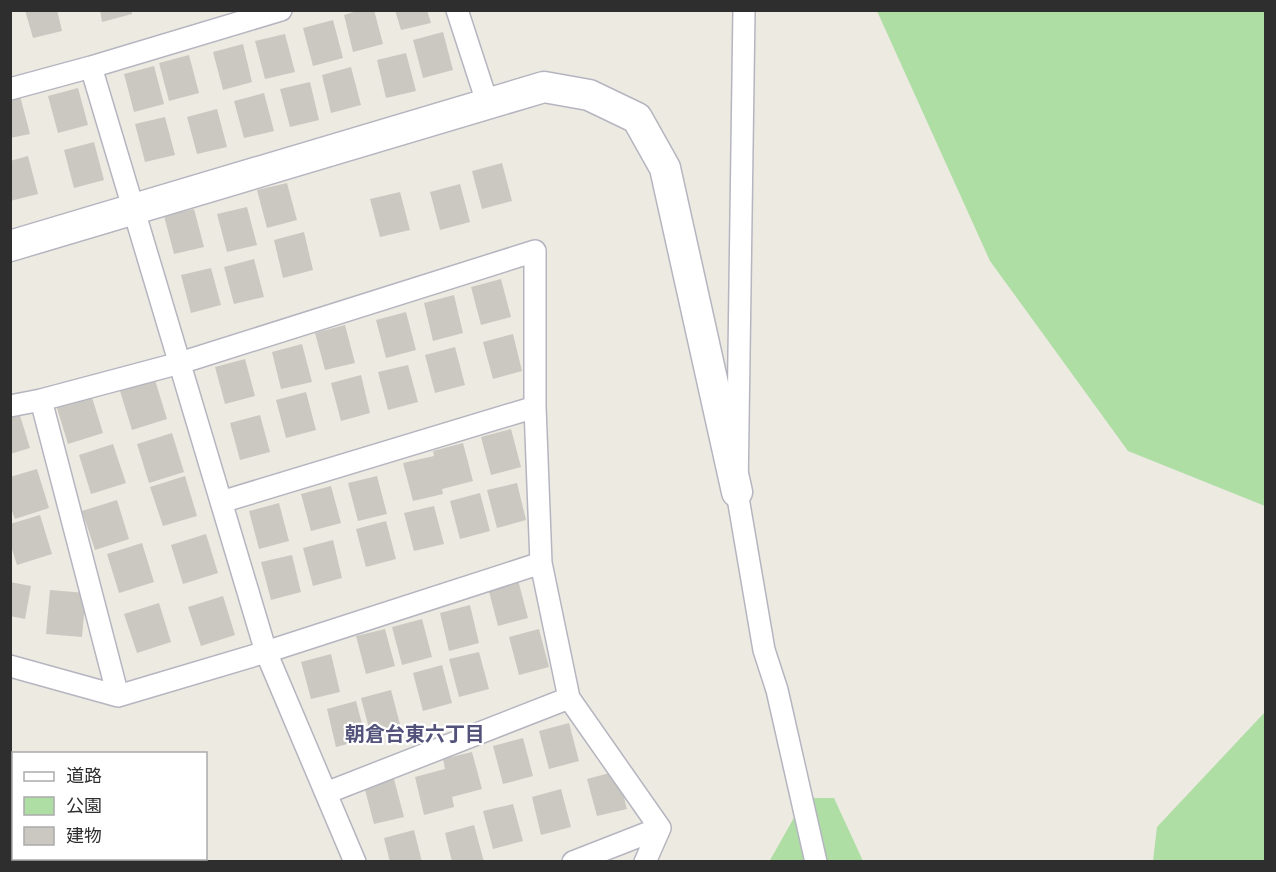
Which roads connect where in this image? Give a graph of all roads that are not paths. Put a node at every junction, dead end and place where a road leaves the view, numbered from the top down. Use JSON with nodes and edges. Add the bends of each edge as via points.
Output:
{"nodes":[{"id":1,"x":281,"y":10,"type":"edge"},
{"id":2,"x":458,"y":10,"type":"edge"},
{"id":3,"x":744,"y":10,"type":"edge"},
{"id":4,"x":92,"y":67,"type":"junction"},
{"id":5,"x":10,"y":89,"type":"edge"},
{"id":6,"x":488,"y":105,"type":"junction"},
{"id":7,"x":135,"y":210,"type":"junction"},
{"id":8,"x":10,"y":246,"type":"edge"},
{"id":9,"x":180,"y":363,"type":"junction"},
{"id":10,"x":41,"y":400,"type":"junction"},
{"id":11,"x":10,"y":406,"type":"edge"},
{"id":12,"x":535,"y":407,"type":"junction"},
{"id":13,"x":737,"y":492,"type":"junction"},
{"id":14,"x":221,"y":502,"type":"junction"},
{"id":15,"x":541,"y":563,"type":"junction"},
{"id":16,"x":266,"y":652,"type":"junction"},
{"id":17,"x":10,"y":666,"type":"edge"},
{"id":18,"x":118,"y":696,"type":"junction"},
{"id":19,"x":568,"y":698,"type":"junction"},
{"id":20,"x":326,"y":793,"type":"junction"},
{"id":21,"x":660,"y":828,"type":"junction"},
{"id":22,"x":355,"y":861,"type":"edge"},
{"id":23,"x":573,"y":861,"type":"edge"},
{"id":24,"x":645,"y":861,"type":"edge"},
{"id":25,"x":816,"y":861,"type":"edge"}],
"edges":[{"from":1,"to":4,"type":"street"},
{"from":2,"to":6,"type":"street"},
{"from":3,"to":13,"type":"street"},
{"from":4,"to":5,"type":"street"},
{"from":4,"to":7,"type":"street"},
{"from":6,"to":7,"type":"street"},
{"from":6,"to":13,"type":"street","via":[[544,87],[589,95],[637,118],[665,168]]},
{"from":7,"to":8,"type":"street"},
{"from":7,"to":9,"type":"street"},
{"from":9,"to":10,"type":"street"},
{"from":9,"to":12,"type":"street","via":[[535,251]]},
{"from":9,"to":14,"type":"street"},
{"from":10,"to":11,"type":"street"},
{"from":10,"to":18,"type":"street"},
{"from":12,"to":14,"type":"street"},
{"from":12,"to":15,"type":"street"},
{"from":13,"to":25,"type":"street","via":[[764,650],[777,690]]},
{"from":14,"to":16,"type":"street"},
{"from":15,"to":16,"type":"street"},
{"from":15,"to":19,"type":"street"},
{"from":16,"to":18,"type":"street"},
{"from":16,"to":20,"type":"street"},
{"from":17,"to":18,"type":"street"},
{"from":19,"to":20,"type":"street"},
{"from":19,"to":21,"type":"street"},
{"from":20,"to":22,"type":"street"},
{"from":21,"to":23,"type":"street"},
{"from":21,"to":24,"type":"street"}]}
